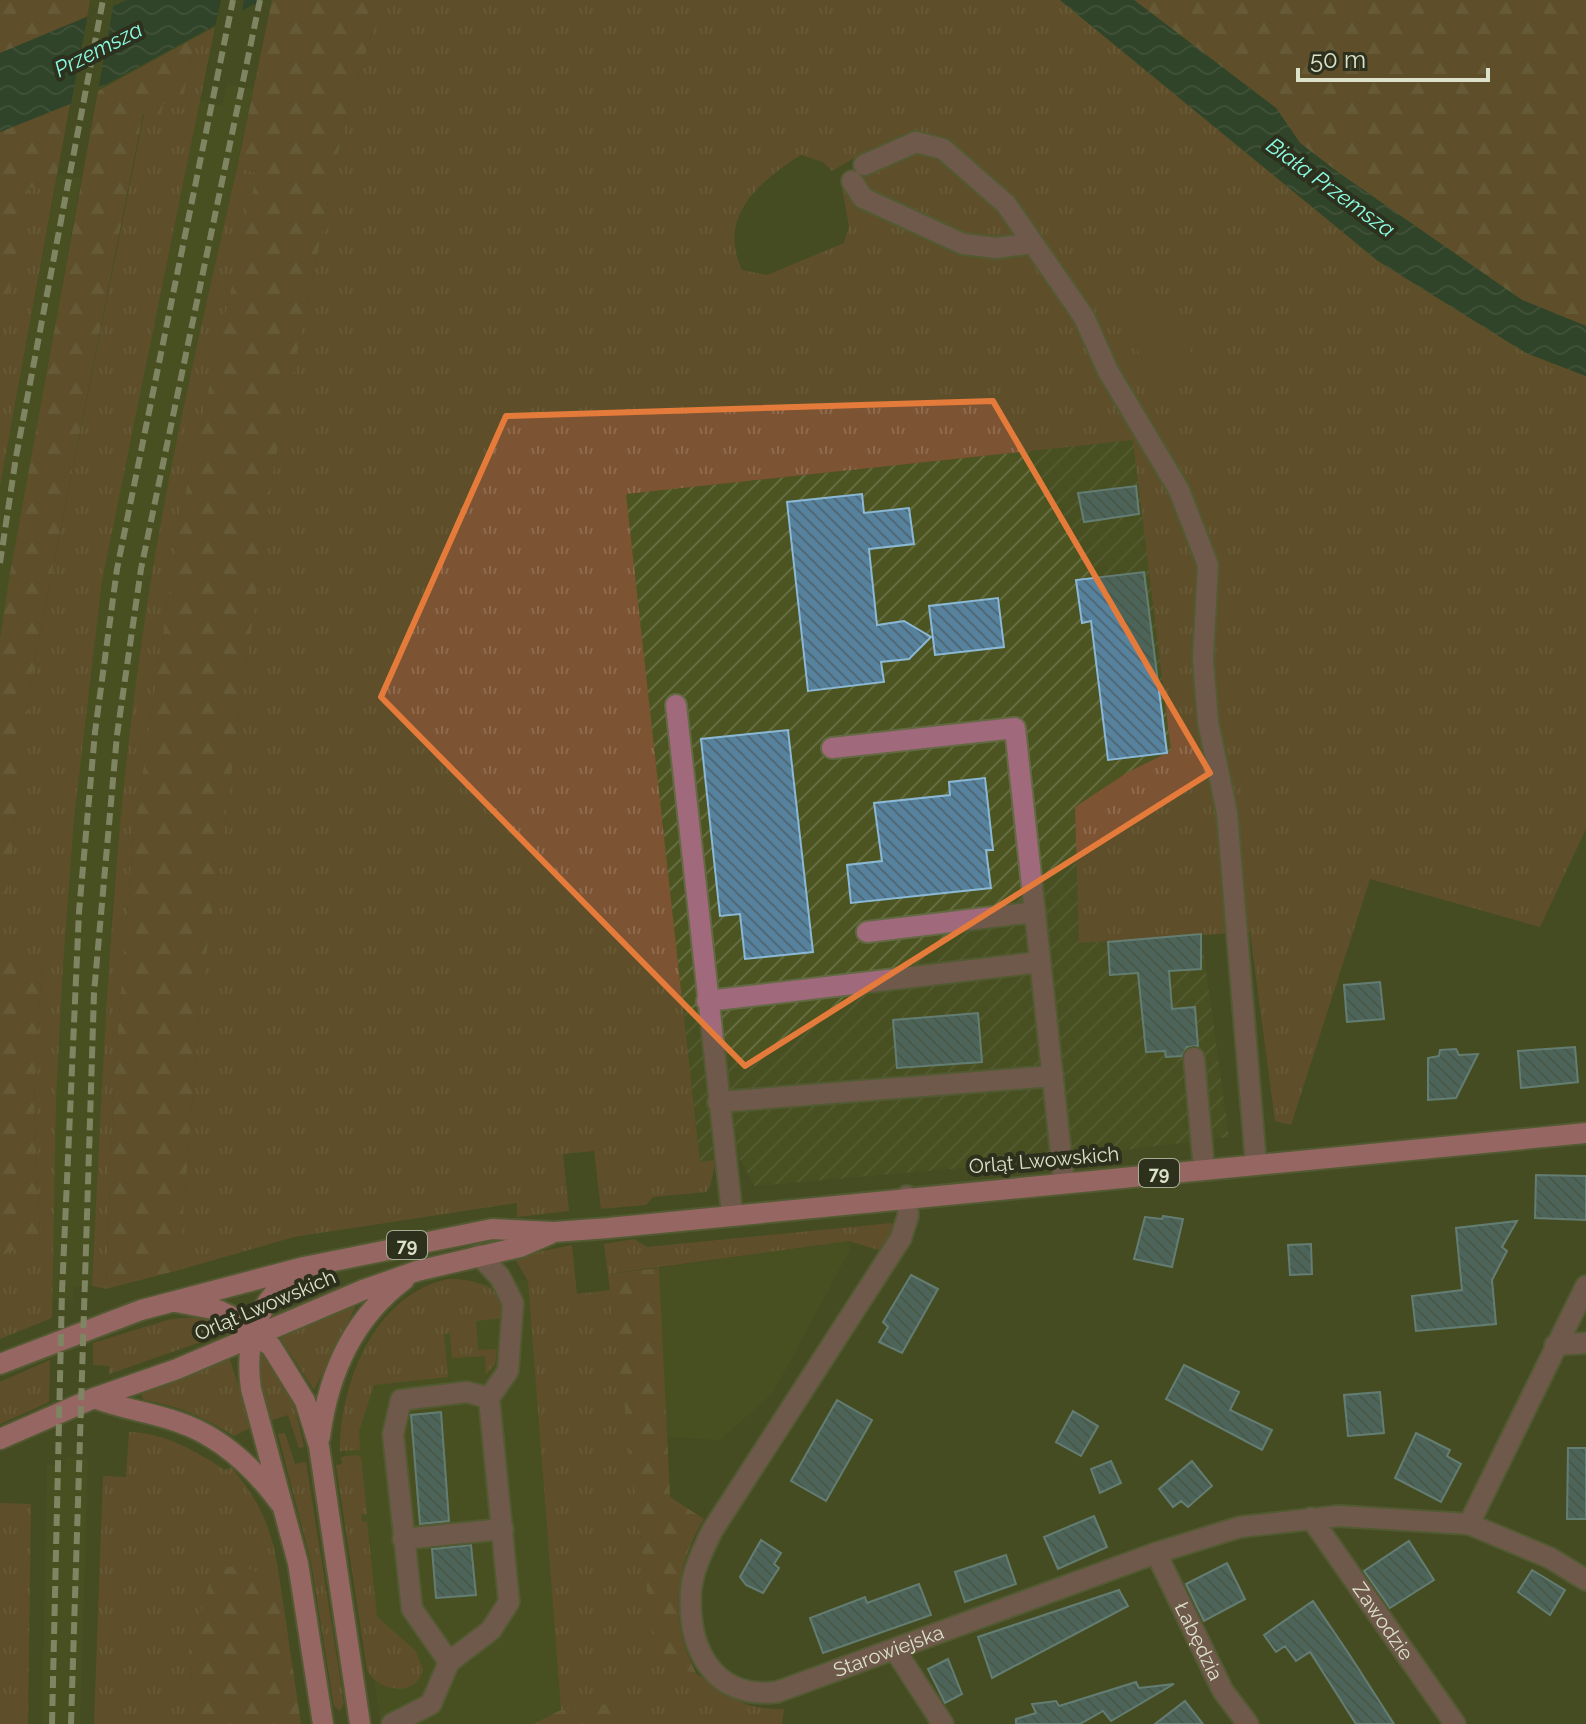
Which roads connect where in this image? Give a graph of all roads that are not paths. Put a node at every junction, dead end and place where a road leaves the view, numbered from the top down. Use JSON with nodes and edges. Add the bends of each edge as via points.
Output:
{"nodes":[{"id":1,"x":1032,"y":243,"type":"junction"},
{"id":2,"x":676,"y":705,"type":"dead end"},
{"id":3,"x":832,"y":748,"type":"dead end"},
{"id":4,"x":1035,"y":912,"type":"junction"},
{"id":5,"x":867,"y":932,"type":"dead end"},
{"id":6,"x":1040,"y":962,"type":"junction"},
{"id":7,"x":707,"y":1001,"type":"junction"},
{"id":8,"x":1194,"y":1058,"type":"dead end"},
{"id":9,"x":1053,"y":1076,"type":"junction"},
{"id":10,"x":718,"y":1102,"type":"junction"},
{"id":11,"x":1586,"y":1133,"type":"edge"},
{"id":12,"x":1256,"y":1164,"type":"junction"},
{"id":13,"x":1204,"y":1169,"type":"junction"},
{"id":14,"x":1064,"y":1182,"type":"junction"},
{"id":15,"x":907,"y":1196,"type":"junction"},
{"id":16,"x":732,"y":1213,"type":"junction"},
{"id":17,"x":554,"y":1232,"type":"junction"},
{"id":18,"x":479,"y":1255,"type":"junction"},
{"id":19,"x":304,"y":1267,"type":"junction"},
{"id":20,"x":417,"y":1271,"type":"junction"},
{"id":21,"x":1586,"y":1286,"type":"edge"},
{"id":22,"x":172,"y":1301,"type":"junction"},
{"id":23,"x":253,"y":1335,"type":"junction"},
{"id":24,"x":1586,"y":1343,"type":"edge"},
{"id":25,"x":1555,"y":1345,"type":"junction"},
{"id":26,"x":0,"y":1364,"type":"edge"},
{"id":27,"x":94,"y":1398,"type":"junction"},
{"id":28,"x":489,"y":1398,"type":"junction"},
{"id":29,"x":0,"y":1439,"type":"edge"},
{"id":30,"x":319,"y":1446,"type":"junction"},
{"id":31,"x":285,"y":1511,"type":"junction"},
{"id":32,"x":1311,"y":1518,"type":"junction"},
{"id":33,"x":1469,"y":1524,"type":"junction"},
{"id":34,"x":503,"y":1529,"type":"junction"},
{"id":35,"x":403,"y":1539,"type":"junction"},
{"id":36,"x":1156,"y":1553,"type":"junction"},
{"id":37,"x":1586,"y":1580,"type":"edge"},
{"id":38,"x":895,"y":1650,"type":"junction"},
{"id":39,"x":449,"y":1662,"type":"junction"},
{"id":40,"x":323,"y":1724,"type":"edge"},
{"id":41,"x":360,"y":1724,"type":"edge"},
{"id":42,"x":392,"y":1724,"type":"edge"},
{"id":43,"x":943,"y":1724,"type":"edge"},
{"id":44,"x":1248,"y":1724,"type":"edge"},
{"id":45,"x":1455,"y":1724,"type":"edge"}],
"edges":[{"from":1,"to":1,"type":"street","via":[[1006,204],[943,149],[916,142],[858,173],[863,198],[963,244],[997,248]]},
{"from":1,"to":12,"type":"street","via":[[1084,317],[1108,371],[1179,490],[1208,565],[1205,690],[1227,813]]},
{"from":2,"to":7,"type":"street"},
{"from":3,"to":4,"type":"street","via":[[1015,728]]},
{"from":4,"to":5,"type":"street"},
{"from":4,"to":6,"type":"street"},
{"from":6,"to":7,"type":"street"},
{"from":6,"to":9,"type":"street"},
{"from":7,"to":10,"type":"street"},
{"from":8,"to":13,"type":"street"},
{"from":9,"to":10,"type":"street"},
{"from":9,"to":14,"type":"street"},
{"from":10,"to":16,"type":"street"},
{"from":11,"to":12,"type":"main road","name":"Orląt Lwowskich","number":"79"},
{"from":12,"to":13,"type":"main road","name":"Orląt Lwowskich","number":"79"},
{"from":13,"to":14,"type":"main road","name":"Orląt Lwowskich","number":"79"},
{"from":14,"to":15,"type":"main road","name":"Orląt Lwowskich","number":"79"},
{"from":15,"to":16,"type":"main road","name":"Orląt Lwowskich","number":"79"},
{"from":15,"to":38,"type":"street","name":"Starowiejska","via":[[901,1238],[712,1531],[691,1589],[701,1654],[716,1676],[755,1695]]},
{"from":16,"to":17,"type":"main road","name":"Orląt Lwowskich","number":"79"},
{"from":17,"to":18,"type":"main road","name":"Orląt Lwowskich","number":"79","via":[[520,1247]]},
{"from":17,"to":19,"type":"main road","name":"Orląt Lwowskich","number":"79","via":[[492,1229]]},
{"from":18,"to":20,"type":"main road","name":"Orląt Lwowskich","number":"79"},
{"from":18,"to":28,"type":"street","via":[[500,1277],[513,1303],[508,1371]]},
{"from":19,"to":22,"type":"main road","name":"Orląt Lwowskich","number":"79"},
{"from":19,"to":23,"type":"main road","via":[[269,1298]]},
{"from":20,"to":23,"type":"main road","name":"Orląt Lwowskich","number":"79"},
{"from":20,"to":30,"type":"main road","via":[[380,1300],[342,1354],[325,1396]]},
{"from":21,"to":25,"type":"street"},
{"from":22,"to":23,"type":"main road","via":[[218,1310],[242,1321]]},
{"from":22,"to":26,"type":"main road","name":"Orląt Lwowskich","number":"79"},
{"from":23,"to":27,"type":"main road","name":"Orląt Lwowskich","number":"79"},
{"from":23,"to":30,"type":"main road","via":[[271,1346],[290,1373]]},
{"from":23,"to":31,"type":"main road","via":[[251,1389]]},
{"from":24,"to":25,"type":"street"},
{"from":25,"to":33,"type":"street"},
{"from":27,"to":29,"type":"main road","name":"Orląt Lwowskich","number":"79"},
{"from":27,"to":31,"type":"main road","via":[[175,1421],[215,1439],[252,1469]]},
{"from":28,"to":34,"type":"street"},
{"from":28,"to":35,"type":"street","via":[[467,1392],[401,1400],[393,1434]]},
{"from":30,"to":41,"type":"main road"},
{"from":31,"to":40,"type":"main road"},
{"from":32,"to":33,"type":"street","name":"Starowiejska"},
{"from":32,"to":36,"type":"street","name":"Starowiejska","via":[[1240,1527]]},
{"from":32,"to":45,"type":"street","name":"Zawodzie"},
{"from":33,"to":37,"type":"street","name":"Starowiejska","via":[[1550,1558]]},
{"from":34,"to":35,"type":"street"},
{"from":34,"to":39,"type":"street","via":[[509,1602],[491,1630]]},
{"from":35,"to":39,"type":"street","via":[[412,1609]]},
{"from":36,"to":38,"type":"street","name":"Starowiejska"},
{"from":36,"to":44,"type":"street","name":"Łabędzia","via":[[1223,1691]]},
{"from":38,"to":43,"type":"street"},
{"from":39,"to":42,"type":"street","via":[[431,1704]]}]}
